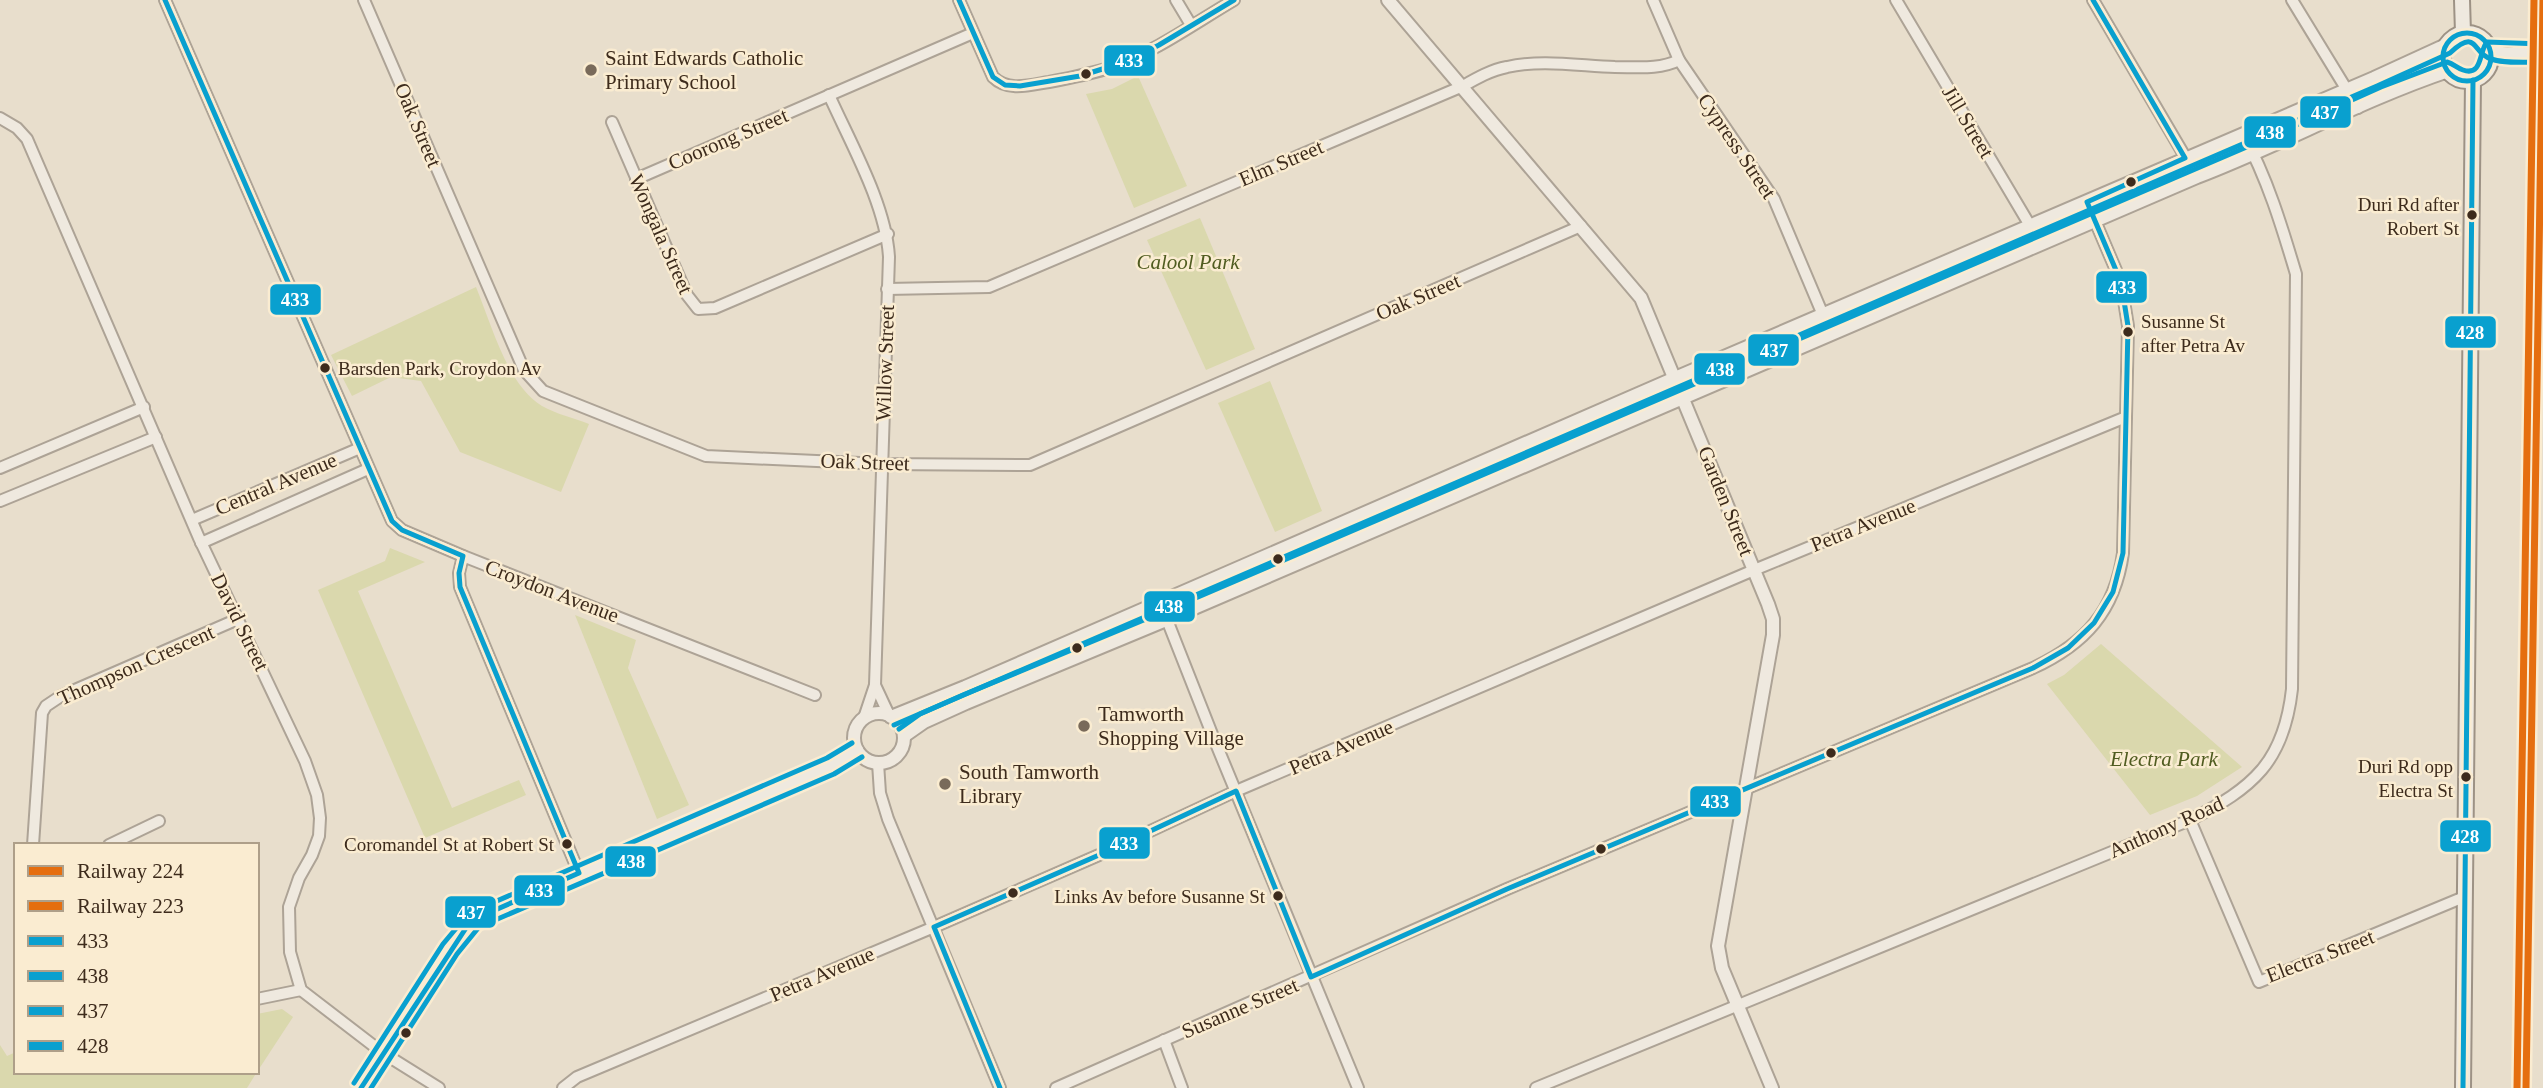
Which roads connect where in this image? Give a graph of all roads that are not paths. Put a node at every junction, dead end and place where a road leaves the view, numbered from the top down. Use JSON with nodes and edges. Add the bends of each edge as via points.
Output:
{"nodes":[{"id":1,"x":165,"y":0,"type":"edge"},
{"id":2,"x":364,"y":0,"type":"edge"},
{"id":3,"x":959,"y":0,"type":"edge"},
{"id":4,"x":1176,"y":0,"type":"edge"},
{"id":5,"x":1234,"y":0,"type":"edge"},
{"id":6,"x":1388,"y":0,"type":"edge"},
{"id":7,"x":1653,"y":0,"type":"edge"},
{"id":8,"x":1896,"y":0,"type":"edge"},
{"id":9,"x":2093,"y":0,"type":"edge"},
{"id":10,"x":2292,"y":0,"type":"edge"},
{"id":11,"x":2462,"y":0,"type":"edge"},
{"id":12,"x":1191,"y":25,"type":"junction"},
{"id":13,"x":973,"y":33,"type":"junction"},
{"id":14,"x":2463,"y":33,"type":"junction"},
{"id":15,"x":2446,"y":45,"type":"junction"},
{"id":16,"x":2491,"y":50,"type":"junction"},
{"id":17,"x":2543,"y":52,"type":"edge"},
{"id":18,"x":1679,"y":60,"type":"junction"},
{"id":19,"x":2448,"y":72,"type":"junction"},
{"id":20,"x":2473,"y":80,"type":"junction"},
{"id":21,"x":1462,"y":86,"type":"junction"},
{"id":22,"x":2347,"y":90,"type":"junction"},
{"id":23,"x":830,"y":95,"type":"junction"},
{"id":24,"x":2358,"y":108,"type":"junction"},
{"id":25,"x":0,"y":118,"type":"edge"},
{"id":26,"x":612,"y":122,"type":"dead end"},
{"id":27,"x":2243,"y":134,"type":"junction"},
{"id":28,"x":2254,"y":155,"type":"junction"},
{"id":29,"x":2186,"y":158,"type":"junction"},
{"id":30,"x":2197,"y":177,"type":"junction"},
{"id":31,"x":636,"y":179,"type":"junction"},
{"id":32,"x":2087,"y":202,"type":"junction"},
{"id":33,"x":2096,"y":221,"type":"junction"},
{"id":34,"x":1581,"y":226,"type":"junction"},
{"id":35,"x":2031,"y":227,"type":"junction"},
{"id":36,"x":888,"y":234,"type":"junction"},
{"id":37,"x":2042,"y":244,"type":"junction"},
{"id":38,"x":887,"y":289,"type":"junction"},
{"id":39,"x":1823,"y":314,"type":"junction"},
{"id":40,"x":1831,"y":334,"type":"junction"},
{"id":41,"x":1675,"y":378,"type":"junction"},
{"id":42,"x":1684,"y":397,"type":"junction"},
{"id":43,"x":144,"y":407,"type":"junction"},
{"id":44,"x":2126,"y":417,"type":"junction"},
{"id":45,"x":156,"y":437,"type":"junction"},
{"id":46,"x":360,"y":448,"type":"junction"},
{"id":47,"x":882,"y":464,"type":"junction"},
{"id":48,"x":0,"y":468,"type":"edge"},
{"id":49,"x":368,"y":469,"type":"junction"},
{"id":50,"x":0,"y":501,"type":"edge"},
{"id":51,"x":192,"y":520,"type":"junction"},
{"id":52,"x":201,"y":542,"type":"junction"},
{"id":53,"x":463,"y":556,"type":"junction"},
{"id":54,"x":1754,"y":570,"type":"junction"},
{"id":55,"x":1160,"y":602,"type":"junction"},
{"id":56,"x":239,"y":619,"type":"junction"},
{"id":57,"x":1166,"y":620,"type":"junction"},
{"id":58,"x":875,"y":685,"type":"junction"},
{"id":59,"x":814,"y":695,"type":"dead end"},
{"id":60,"x":890,"y":716,"type":"junction"},
{"id":61,"x":864,"y":718,"type":"junction"},
{"id":62,"x":904,"y":737,"type":"junction"},
{"id":63,"x":857,"y":750,"type":"junction"},
{"id":64,"x":878,"y":763,"type":"junction"},
{"id":65,"x":1747,"y":787,"type":"junction"},
{"id":66,"x":1236,"y":792,"type":"junction"},
{"id":67,"x":2190,"y":820,"type":"junction"},
{"id":68,"x":159,"y":821,"type":"dead end"},
{"id":69,"x":33,"y":843,"type":"edge"},
{"id":70,"x":113,"y":843,"type":"edge"},
{"id":71,"x":579,"y":873,"type":"junction"},
{"id":72,"x":2464,"y":897,"type":"junction"},
{"id":73,"x":934,"y":927,"type":"junction"},
{"id":74,"x":1311,"y":977,"type":"junction"},
{"id":75,"x":301,"y":990,"type":"junction"},
{"id":76,"x":259,"y":999,"type":"edge"},
{"id":77,"x":1738,"y":1005,"type":"junction"},
{"id":78,"x":1164,"y":1040,"type":"junction"},
{"id":79,"x":383,"y":1053,"type":"junction"},
{"id":80,"x":361,"y":1088,"type":"edge"},
{"id":81,"x":439,"y":1088,"type":"edge"},
{"id":82,"x":563,"y":1088,"type":"edge"},
{"id":83,"x":1000,"y":1088,"type":"edge"},
{"id":84,"x":1056,"y":1088,"type":"edge"},
{"id":85,"x":1182,"y":1088,"type":"edge"},
{"id":86,"x":1358,"y":1088,"type":"edge"},
{"id":87,"x":1536,"y":1088,"type":"edge"},
{"id":88,"x":1772,"y":1088,"type":"edge"},
{"id":89,"x":2463,"y":1088,"type":"edge"}],
"edges":[{"from":1,"to":46,"type":"street","name":"Croydon Avenue"},
{"from":2,"to":47,"type":"street","name":"Oak Street","via":[[517,355],[543,391],[706,456]]},
{"from":3,"to":13,"type":"street"},
{"from":4,"to":12,"type":"street"},
{"from":5,"to":12,"type":"street"},
{"from":6,"to":21,"type":"street","name":"Garden Street"},
{"from":7,"to":18,"type":"street","name":"Cypress Street"},
{"from":8,"to":35,"type":"street","name":"Jill Street"},
{"from":9,"to":29,"type":"street"},
{"from":10,"to":22,"type":"street"},
{"from":11,"to":14,"type":"main road"},
{"from":12,"to":13,"type":"street","via":[[1112,67],[1023,86],[1006,85],[993,77]]},
{"from":13,"to":23,"type":"street","name":"Coorong Street"},
{"from":14,"to":15,"type":"main road"},
{"from":14,"to":16,"type":"main road","via":[[2477,34]]},
{"from":15,"to":19,"type":"main road","via":[[2443,58]]},
{"from":15,"to":22,"type":"street"},
{"from":16,"to":17,"type":"street"},
{"from":16,"to":20,"type":"main road","via":[[2486,72]]},
{"from":18,"to":21,"type":"street","name":"Elm Street","via":[[1642,67],[1508,66]]},
{"from":18,"to":39,"type":"street","name":"Cypress Street","via":[[1774,199]]},
{"from":19,"to":20,"type":"main road","via":[[2459,80]]},
{"from":19,"to":24,"type":"street"},
{"from":20,"to":72,"type":"main road"},
{"from":21,"to":34,"type":"street","name":"Garden Street"},
{"from":21,"to":38,"type":"street","name":"Elm Street","via":[[989,287]]},
{"from":22,"to":24,"type":"street"},
{"from":22,"to":27,"type":"street"},
{"from":23,"to":31,"type":"street","name":"Coorong Street"},
{"from":23,"to":36,"type":"street","name":"Willow Street"},
{"from":24,"to":28,"type":"street"},
{"from":25,"to":43,"type":"street","name":"David Street","via":[[27,139]]},
{"from":26,"to":31,"type":"street","name":"Wongala Street"},
{"from":27,"to":28,"type":"street","name":"Anthony Road"},
{"from":27,"to":29,"type":"street"},
{"from":28,"to":30,"type":"street"},
{"from":28,"to":67,"type":"street","name":"Anthony Road","via":[[2296,274],[2292,689],[2285,726],[2267,764],[2231,798]]},
{"from":29,"to":30,"type":"street"},
{"from":29,"to":32,"type":"street"},
{"from":30,"to":33,"type":"street"},
{"from":31,"to":36,"type":"street","name":"Wongala Street","via":[[687,295],[698,309],[715,309]]},
{"from":32,"to":33,"type":"street","name":"Susanne Street"},
{"from":32,"to":35,"type":"street"},
{"from":33,"to":37,"type":"street"},
{"from":33,"to":44,"type":"street","name":"Susanne Street","via":[[2121,282],[2128,326]]},
{"from":34,"to":41,"type":"street","name":"Garden Street","via":[[1641,298]]},
{"from":34,"to":47,"type":"street","name":"Oak Street","via":[[1030,465]]},
{"from":35,"to":37,"type":"street","name":"Jill Street"},
{"from":35,"to":39,"type":"street"},
{"from":36,"to":38,"type":"street","name":"Willow Street"},
{"from":37,"to":40,"type":"street"},
{"from":38,"to":47,"type":"street","name":"Willow Street"},
{"from":39,"to":40,"type":"street","name":"Cypress Street"},
{"from":39,"to":41,"type":"street"},
{"from":40,"to":42,"type":"street"},
{"from":41,"to":42,"type":"street","name":"Garden Street"},
{"from":41,"to":55,"type":"street"},
{"from":42,"to":54,"type":"street","name":"Garden Street"},
{"from":42,"to":57,"type":"street"},
{"from":43,"to":45,"type":"street","name":"David Street"},
{"from":43,"to":48,"type":"street"},
{"from":44,"to":54,"type":"street","name":"Petra Avenue"},
{"from":44,"to":65,"type":"street","name":"Susanne Street","via":[[2120,574],[2089,632],[2070,649],[2033,668]]},
{"from":45,"to":50,"type":"street"},
{"from":45,"to":51,"type":"street","name":"David Street"},
{"from":46,"to":49,"type":"street","name":"Croydon Avenue"},
{"from":46,"to":51,"type":"street","name":"Central Avenue"},
{"from":47,"to":58,"type":"street","name":"Willow Street"},
{"from":49,"to":52,"type":"street","name":"Central Avenue"},
{"from":49,"to":53,"type":"street","name":"Croydon Avenue","via":[[392,521],[402,530]]},
{"from":51,"to":52,"type":"street","name":"David Street"},
{"from":52,"to":56,"type":"street","name":"David Street"},
{"from":53,"to":59,"type":"street","name":"Croydon Avenue"},
{"from":53,"to":71,"type":"street","via":[[460,587]]},
{"from":54,"to":65,"type":"street","name":"Garden Street","via":[[1774,627]]},
{"from":54,"to":66,"type":"street","name":"Petra Avenue"},
{"from":55,"to":57,"type":"street"},
{"from":55,"to":60,"type":"street"},
{"from":56,"to":69,"type":"street","name":"Thompson Crescent","via":[[46,706]]},
{"from":56,"to":75,"type":"street","name":"David Street","via":[[317,795],[319,836],[289,907],[290,951]]},
{"from":57,"to":62,"type":"street","via":[[924,722]]},
{"from":57,"to":66,"type":"street"},
{"from":58,"to":60,"type":"street","name":"Willow Street"},
{"from":58,"to":61,"type":"street","name":"Willow Street"},
{"from":60,"to":61,"type":"street","via":[[876,713]]},
{"from":60,"to":62,"type":"street"},
{"from":61,"to":63,"type":"street","via":[[855,729]]},
{"from":62,"to":64,"type":"street","via":[[899,752]]},
{"from":63,"to":64,"type":"street"},
{"from":63,"to":71,"type":"street","via":[[831,766]]},
{"from":64,"to":73,"type":"street","via":[[884,806]]},
{"from":65,"to":74,"type":"street","name":"Susanne Street"},
{"from":65,"to":77,"type":"street","name":"Garden Street","via":[[1718,946]]},
{"from":66,"to":73,"type":"street","name":"Petra Avenue"},
{"from":66,"to":74,"type":"street"},
{"from":67,"to":72,"type":"street","name":"Electra Street","via":[[2259,982]]},
{"from":67,"to":77,"type":"street","name":"Anthony Road"},
{"from":68,"to":70,"type":"street"},
{"from":71,"to":79,"type":"street","via":[[486,914],[466,928]]},
{"from":72,"to":89,"type":"main road"},
{"from":73,"to":82,"type":"street","name":"Petra Avenue","via":[[577,1077]]},
{"from":73,"to":83,"type":"street"},
{"from":74,"to":78,"type":"street","name":"Susanne Street"},
{"from":74,"to":86,"type":"street"},
{"from":75,"to":76,"type":"street"},
{"from":75,"to":79,"type":"street"},
{"from":77,"to":87,"type":"street","name":"Anthony Road"},
{"from":77,"to":88,"type":"street","name":"Garden Street"},
{"from":78,"to":84,"type":"street","name":"Susanne Street"},
{"from":78,"to":85,"type":"street"},
{"from":79,"to":80,"type":"street"},
{"from":79,"to":81,"type":"street"}]}
